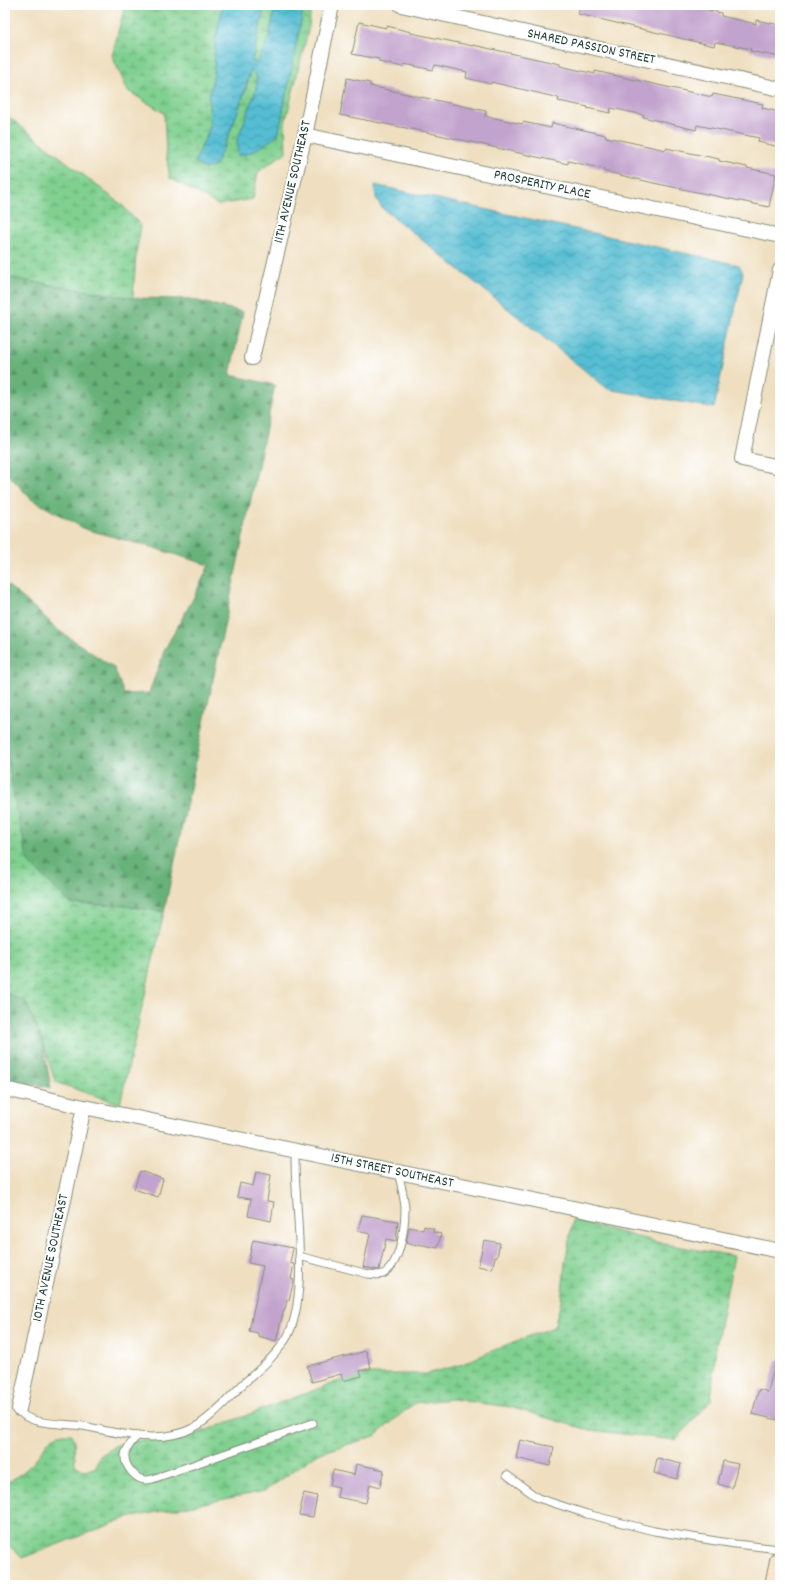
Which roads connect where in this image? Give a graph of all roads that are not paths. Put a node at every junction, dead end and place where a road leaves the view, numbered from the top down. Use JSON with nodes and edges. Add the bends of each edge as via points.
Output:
{"nodes":[{"id":1,"x":332,"y":5,"type":"edge"},
{"id":2,"x":402,"y":5,"type":"edge"},
{"id":3,"x":780,"y":89,"type":"edge"},
{"id":4,"x":304,"y":135,"type":"junction"},
{"id":5,"x":780,"y":236,"type":"edge"},
{"id":6,"x":780,"y":270,"type":"edge"},
{"id":7,"x":252,"y":358,"type":"dead end"},
{"id":8,"x":780,"y":467,"type":"edge"},
{"id":9,"x":5,"y":1089,"type":"edge"},
{"id":10,"x":84,"y":1107,"type":"junction"},
{"id":11,"x":295,"y":1150,"type":"junction"},
{"id":12,"x":398,"y":1172,"type":"junction"},
{"id":13,"x":780,"y":1251,"type":"edge"},
{"id":14,"x":299,"y":1256,"type":"junction"},
{"id":15,"x":18,"y":1410,"type":"joint"},
{"id":16,"x":313,"y":1423,"type":"dead end"},
{"id":17,"x":137,"y":1436,"type":"junction"},
{"id":18,"x":507,"y":1475,"type":"dead end"},
{"id":19,"x":780,"y":1549,"type":"edge"},
{"id":20,"x":780,"y":1561,"type":"edge"},
{"id":21,"x":775,"y":1585,"type":"edge"}],
"edges":[{"from":1,"to":4,"type":"street","name":"11TH AVENUE SOUTHEAST"},
{"from":2,"to":3,"type":"street","name":"SHARED PASSION STREET"},
{"from":4,"to":5,"type":"street","name":"PROSPERITY PLACE"},
{"from":4,"to":7,"type":"street","name":"11TH AVENUE SOUTHEAST"},
{"from":6,"to":8,"type":"street","via":[[742,458]]},
{"from":9,"to":10,"type":"street","name":"15TH STREET SOUTHEAST"},
{"from":10,"to":11,"type":"street","name":"15TH STREET SOUTHEAST"},
{"from":10,"to":15,"type":"street","name":"10TH AVENUE SOUTHEAST"},
{"from":11,"to":12,"type":"street","name":"15TH STREET SOUTHEAST"},
{"from":11,"to":14,"type":"lane"},
{"from":12,"to":13,"type":"street","name":"15TH STREET SOUTHEAST"},
{"from":12,"to":14,"type":"lane","via":[[405,1209],[400,1250],[391,1267],[384,1273],[368,1274]]},
{"from":14,"to":17,"type":"lane","via":[[296,1315],[287,1338],[273,1358],[196,1427],[177,1435],[151,1438]]},
{"from":15,"to":17,"type":"lane","via":[[24,1418],[33,1421],[72,1424]]},
{"from":16,"to":17,"type":"lane","via":[[145,1480],[132,1472],[126,1461],[125,1454]]},
{"from":18,"to":19,"type":"lane","via":[[538,1498],[587,1514],[654,1531]]},
{"from":20,"to":21,"type":"street"}]}
